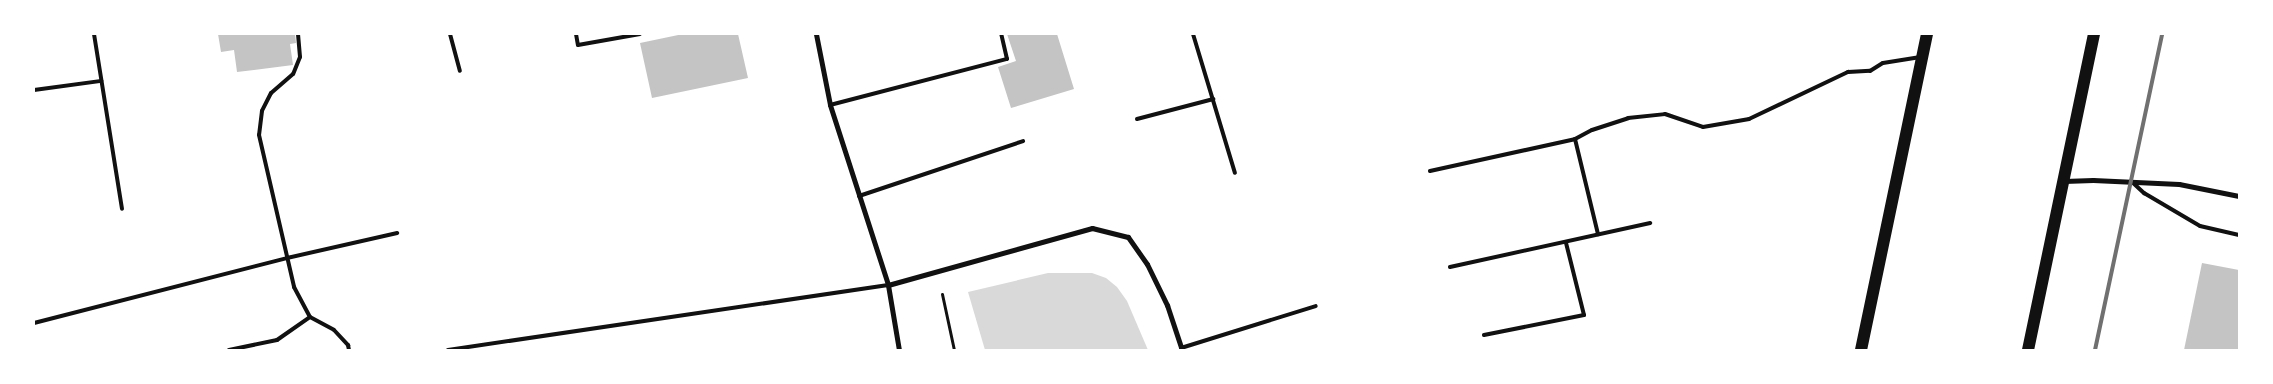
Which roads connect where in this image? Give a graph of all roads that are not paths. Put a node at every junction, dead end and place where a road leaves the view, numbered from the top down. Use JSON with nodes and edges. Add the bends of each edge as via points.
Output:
{"nodes":[{"id":1,"x":94,"y":34,"type":"edge"},
{"id":2,"x":298,"y":34,"type":"edge"},
{"id":3,"x":450,"y":34,"type":"edge"},
{"id":4,"x":576,"y":34,"type":"edge"},
{"id":5,"x":640,"y":34,"type":"edge"},
{"id":6,"x":816,"y":34,"type":"edge"},
{"id":7,"x":1001,"y":34,"type":"edge"},
{"id":8,"x":1193,"y":34,"type":"edge"},
{"id":9,"x":1927,"y":34,"type":"edge"},
{"id":10,"x":2094,"y":34,"type":"edge"},
{"id":11,"x":1923,"y":56,"type":"junction"},
{"id":12,"x":460,"y":71,"type":"dead end"},
{"id":13,"x":101,"y":82,"type":"junction"},
{"id":14,"x":34,"y":90,"type":"edge"},
{"id":15,"x":1213,"y":99,"type":"junction"},
{"id":16,"x":830,"y":105,"type":"junction"},
{"id":17,"x":1137,"y":119,"type":"dead end"},
{"id":18,"x":1575,"y":139,"type":"junction"},
{"id":19,"x":1023,"y":141,"type":"dead end"},
{"id":20,"x":1430,"y":171,"type":"dead end"},
{"id":21,"x":1235,"y":173,"type":"dead end"},
{"id":22,"x":2063,"y":181,"type":"junction"},
{"id":23,"x":2131,"y":181,"type":"junction"},
{"id":24,"x":859,"y":196,"type":"junction"},
{"id":25,"x":2239,"y":196,"type":"edge"},
{"id":26,"x":122,"y":210,"type":"dead end"},
{"id":27,"x":1650,"y":223,"type":"dead end"},
{"id":28,"x":397,"y":233,"type":"dead end"},
{"id":29,"x":1598,"y":234,"type":"junction"},
{"id":30,"x":2239,"y":235,"type":"edge"},
{"id":31,"x":1566,"y":243,"type":"junction"},
{"id":32,"x":287,"y":258,"type":"junction"},
{"id":33,"x":1450,"y":267,"type":"dead end"},
{"id":34,"x":888,"y":285,"type":"junction"},
{"id":35,"x":1316,"y":306,"type":"dead end"},
{"id":36,"x":310,"y":316,"type":"junction"},
{"id":37,"x":34,"y":323,"type":"edge"},
{"id":38,"x":1484,"y":335,"type":"dead end"},
{"id":39,"x":1182,"y":349,"type":"edge"},
{"id":40,"x":229,"y":350,"type":"edge"},
{"id":41,"x":348,"y":350,"type":"edge"},
{"id":42,"x":448,"y":350,"type":"edge"},
{"id":43,"x":900,"y":350,"type":"edge"},
{"id":44,"x":1861,"y":350,"type":"edge"},
{"id":45,"x":2028,"y":350,"type":"edge"}],
"edges":[{"from":1,"to":13,"type":"lane"},
{"from":2,"to":32,"type":"lane","via":[[300,58],[292,74],[272,94],[262,111],[260,135]]},
{"from":3,"to":12,"type":"lane"},
{"from":4,"to":5,"type":"lane","via":[[578,44]]},
{"from":6,"to":16,"type":"street"},
{"from":7,"to":16,"type":"lane","via":[[1007,59]]},
{"from":8,"to":15,"type":"lane"},
{"from":9,"to":11,"type":"main road"},
{"from":10,"to":22,"type":"main road"},
{"from":11,"to":18,"type":"lane","via":[[1883,63],[1870,71],[1848,72],[1749,119],[1703,127],[1656,114],[1628,118]]},
{"from":11,"to":44,"type":"main road"},
{"from":13,"to":14,"type":"lane"},
{"from":13,"to":26,"type":"lane"},
{"from":15,"to":17,"type":"lane"},
{"from":15,"to":21,"type":"lane"},
{"from":16,"to":24,"type":"street"},
{"from":18,"to":20,"type":"lane"},
{"from":18,"to":29,"type":"lane"},
{"from":19,"to":24,"type":"lane"},
{"from":22,"to":23,"type":"street"},
{"from":22,"to":45,"type":"main road"},
{"from":23,"to":25,"type":"street","via":[[2179,184]]},
{"from":23,"to":30,"type":"lane","via":[[2144,193],[2200,226]]},
{"from":24,"to":34,"type":"street"},
{"from":27,"to":29,"type":"lane"},
{"from":28,"to":32,"type":"lane"},
{"from":29,"to":31,"type":"lane"},
{"from":31,"to":33,"type":"lane"},
{"from":31,"to":38,"type":"lane","via":[[1584,315]]},
{"from":32,"to":36,"type":"lane","via":[[294,286]]},
{"from":32,"to":37,"type":"lane"},
{"from":34,"to":39,"type":"street","via":[[1092,228],[1128,237],[1147,264],[1167,305]]},
{"from":34,"to":42,"type":"lane"},
{"from":34,"to":43,"type":"street"},
{"from":35,"to":39,"type":"lane"},
{"from":36,"to":40,"type":"lane","via":[[277,340]]},
{"from":36,"to":41,"type":"lane","via":[[334,330],[348,345]]}]}
